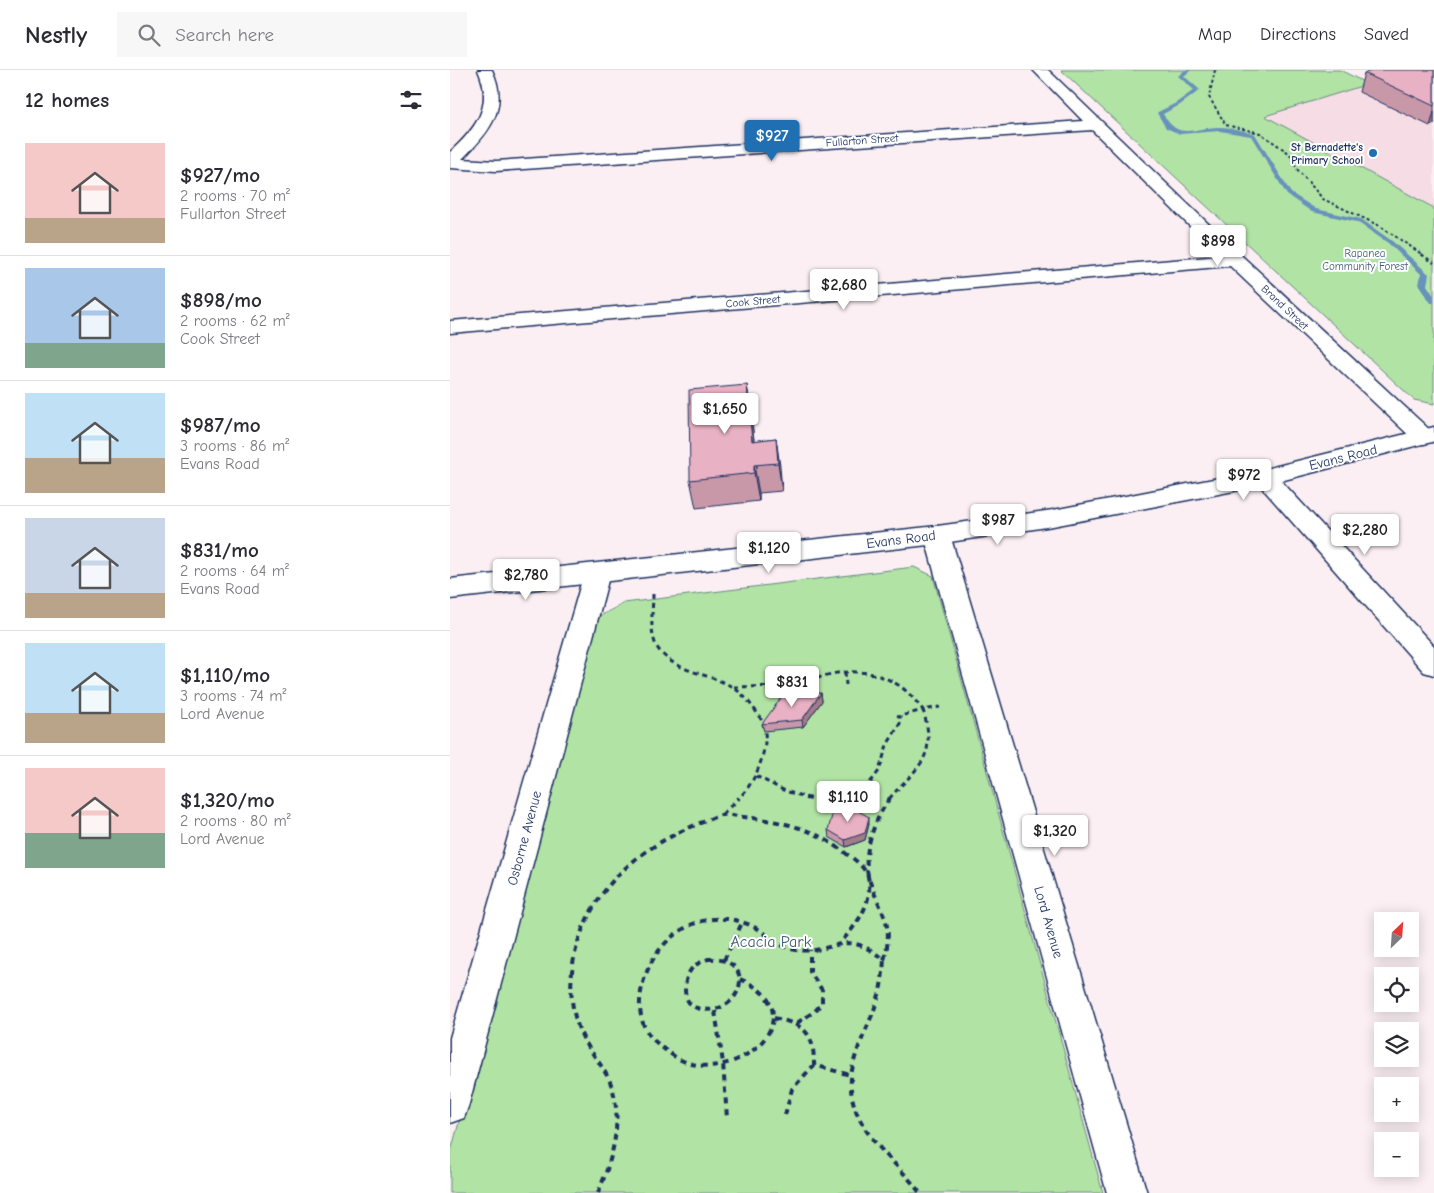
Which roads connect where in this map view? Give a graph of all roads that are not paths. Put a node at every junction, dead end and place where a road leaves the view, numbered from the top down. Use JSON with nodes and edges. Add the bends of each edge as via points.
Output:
{"nodes":[{"id":1,"x":485,"y":70,"type":"edge"},
{"id":2,"x":1040,"y":70,"type":"edge"},
{"id":3,"x":1094,"y":125,"type":"junction"},
{"id":4,"x":450,"y":162,"type":"edge"},
{"id":5,"x":1235,"y":260,"type":"junction"},
{"id":6,"x":450,"y":327,"type":"edge"},
{"id":7,"x":1429,"y":435,"type":"edge"},
{"id":8,"x":1265,"y":477,"type":"junction"},
{"id":9,"x":937,"y":535,"type":"junction"},
{"id":10,"x":597,"y":573,"type":"junction"},
{"id":11,"x":450,"y":589,"type":"edge"},
{"id":12,"x":1434,"y":664,"type":"edge"},
{"id":13,"x":462,"y":1020,"type":"edge"},
{"id":14,"x":450,"y":1104,"type":"edge"},
{"id":15,"x":1127,"y":1193,"type":"edge"}],
"edges":[{"from":1,"to":4,"type":"street","via":[[493,90],[489,115],[470,143]]},
{"from":2,"to":3,"type":"street","name":"Brand Street"},
{"from":3,"to":4,"type":"street","name":"Fullarton Street","via":[[496,166]]},
{"from":3,"to":5,"type":"street","name":"Brand Street"},
{"from":5,"to":6,"type":"street","name":"Cook Street"},
{"from":5,"to":7,"type":"street","name":"Brand Street"},
{"from":7,"to":8,"type":"street","name":"Evans Road"},
{"from":8,"to":9,"type":"street","name":"Evans Road","via":[[1053,518]]},
{"from":8,"to":12,"type":"street"},
{"from":9,"to":10,"type":"street","name":"Evans Road"},
{"from":9,"to":15,"type":"street","name":"Lord Avenue"},
{"from":10,"to":11,"type":"street","name":"Evans Road"},
{"from":10,"to":13,"type":"street","name":"Osborne Avenue"},
{"from":13,"to":14,"type":"street","name":"Osborne Avenue"}]}
